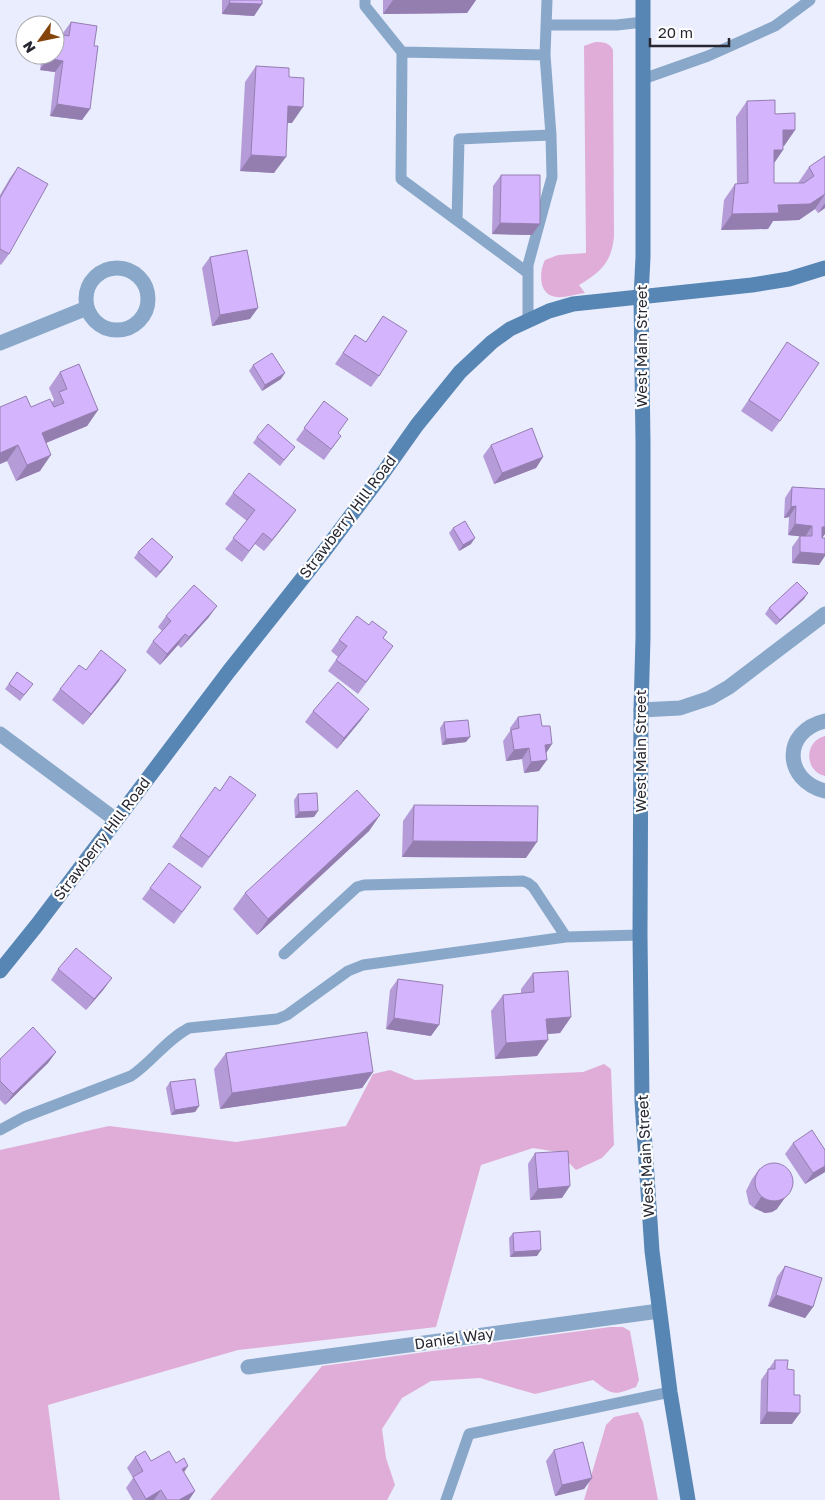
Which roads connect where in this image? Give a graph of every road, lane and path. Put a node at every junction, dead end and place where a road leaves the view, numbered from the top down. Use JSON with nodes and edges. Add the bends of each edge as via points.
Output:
{"nodes":[{"id":1,"x":365,"y":0,"type":"edge"},
{"id":2,"x":547,"y":0,"type":"edge"},
{"id":3,"x":643,"y":0,"type":"edge"},
{"id":4,"x":810,"y":0,"type":"edge"},
{"id":5,"x":642,"y":22,"type":"junction"},
{"id":6,"x":546,"y":25,"type":"junction"},
{"id":7,"x":402,"y":52,"type":"junction"},
{"id":8,"x":545,"y":55,"type":"junction"},
{"id":9,"x":642,"y":79,"type":"junction"},
{"id":10,"x":551,"y":135,"type":"junction"},
{"id":11,"x":457,"y":220,"type":"junction"},
{"id":12,"x":825,"y":268,"type":"edge"},
{"id":13,"x":528,"y":273,"type":"junction"},
{"id":14,"x":641,"y":297,"type":"junction"},
{"id":15,"x":87,"y":308,"type":"junction"},
{"id":16,"x":528,"y":320,"type":"junction"},
{"id":17,"x":0,"y":343,"type":"edge"},
{"id":18,"x":825,"y":614,"type":"edge"},
{"id":19,"x":641,"y":710,"type":"junction"},
{"id":20,"x":825,"y":721,"type":"edge"},
{"id":21,"x":0,"y":734,"type":"edge"},
{"id":22,"x":825,"y":791,"type":"edge"},
{"id":23,"x":116,"y":820,"type":"junction"},
{"id":24,"x":640,"y":935,"type":"junction"},
{"id":25,"x":566,"y":937,"type":"junction"},
{"id":26,"x":284,"y":954,"type":"dead end"},
{"id":27,"x":0,"y":971,"type":"edge"},
{"id":28,"x":0,"y":1130,"type":"edge"},
{"id":29,"x":659,"y":1311,"type":"junction"},
{"id":30,"x":248,"y":1367,"type":"dead end"},
{"id":31,"x":670,"y":1392,"type":"junction"},
{"id":32,"x":446,"y":1500,"type":"edge"},
{"id":33,"x":688,"y":1500,"type":"edge"}],
"edges":[{"from":1,"to":7,"type":"lane","via":[[365,6]]},
{"from":2,"to":6,"type":"lane"},
{"from":3,"to":5,"type":"main road","name":"West Main Street"},
{"from":4,"to":9,"type":"lane","via":[[774,26],[708,56]]},
{"from":5,"to":6,"type":"lane"},
{"from":5,"to":9,"type":"main road","name":"West Main Street"},
{"from":6,"to":8,"type":"lane"},
{"from":7,"to":8,"type":"lane"},
{"from":7,"to":11,"type":"lane","via":[[401,180]]},
{"from":8,"to":10,"type":"lane"},
{"from":9,"to":14,"type":"main road","name":"West Main Street"},
{"from":10,"to":11,"type":"lane","via":[[459,139]]},
{"from":10,"to":13,"type":"lane","via":[[552,177]]},
{"from":11,"to":13,"type":"lane"},
{"from":12,"to":14,"type":"main road","name":"Strawberry Hill Road","via":[[752,286]]},
{"from":13,"to":16,"type":"lane"},
{"from":14,"to":16,"type":"main road","name":"Strawberry Hill Road","via":[[573,304]]},
{"from":14,"to":19,"type":"main road","name":"West Main Street"},
{"from":15,"to":15,"type":"street","via":[[88,287],[96,275],[109,269],[124,269],[136,275],[142,280],[147,293],[144,313],[136,323],[124,329],[104,327],[94,320]]},
{"from":15,"to":17,"type":"street"},
{"from":16,"to":23,"type":"main road","name":"Strawberry Hill Road","via":[[492,342],[460,372],[416,425],[383,473]]},
{"from":18,"to":19,"type":"street","via":[[710,698],[680,708]]},
{"from":19,"to":24,"type":"main road","name":"West Main Street"},
{"from":20,"to":22,"type":"street","via":[[805,730],[793,751],[797,773],[814,788]]},
{"from":21,"to":23,"type":"street"},
{"from":23,"to":27,"type":"main road","name":"Strawberry Hill Road"},
{"from":24,"to":25,"type":"lane"},
{"from":24,"to":29,"type":"main road","name":"West Main Street","via":[[644,1142]]},
{"from":25,"to":26,"type":"lane","via":[[528,882],[364,884]]},
{"from":25,"to":28,"type":"lane","via":[[363,965],[348,971],[277,1019],[188,1028],[131,1076],[24,1117]]},
{"from":29,"to":30,"type":"street","name":"Daniel Way"},
{"from":29,"to":31,"type":"main road","name":"West Main Street"},
{"from":31,"to":32,"type":"lane","via":[[469,1434]]},
{"from":31,"to":33,"type":"main road","name":"West Main Street"}]}
